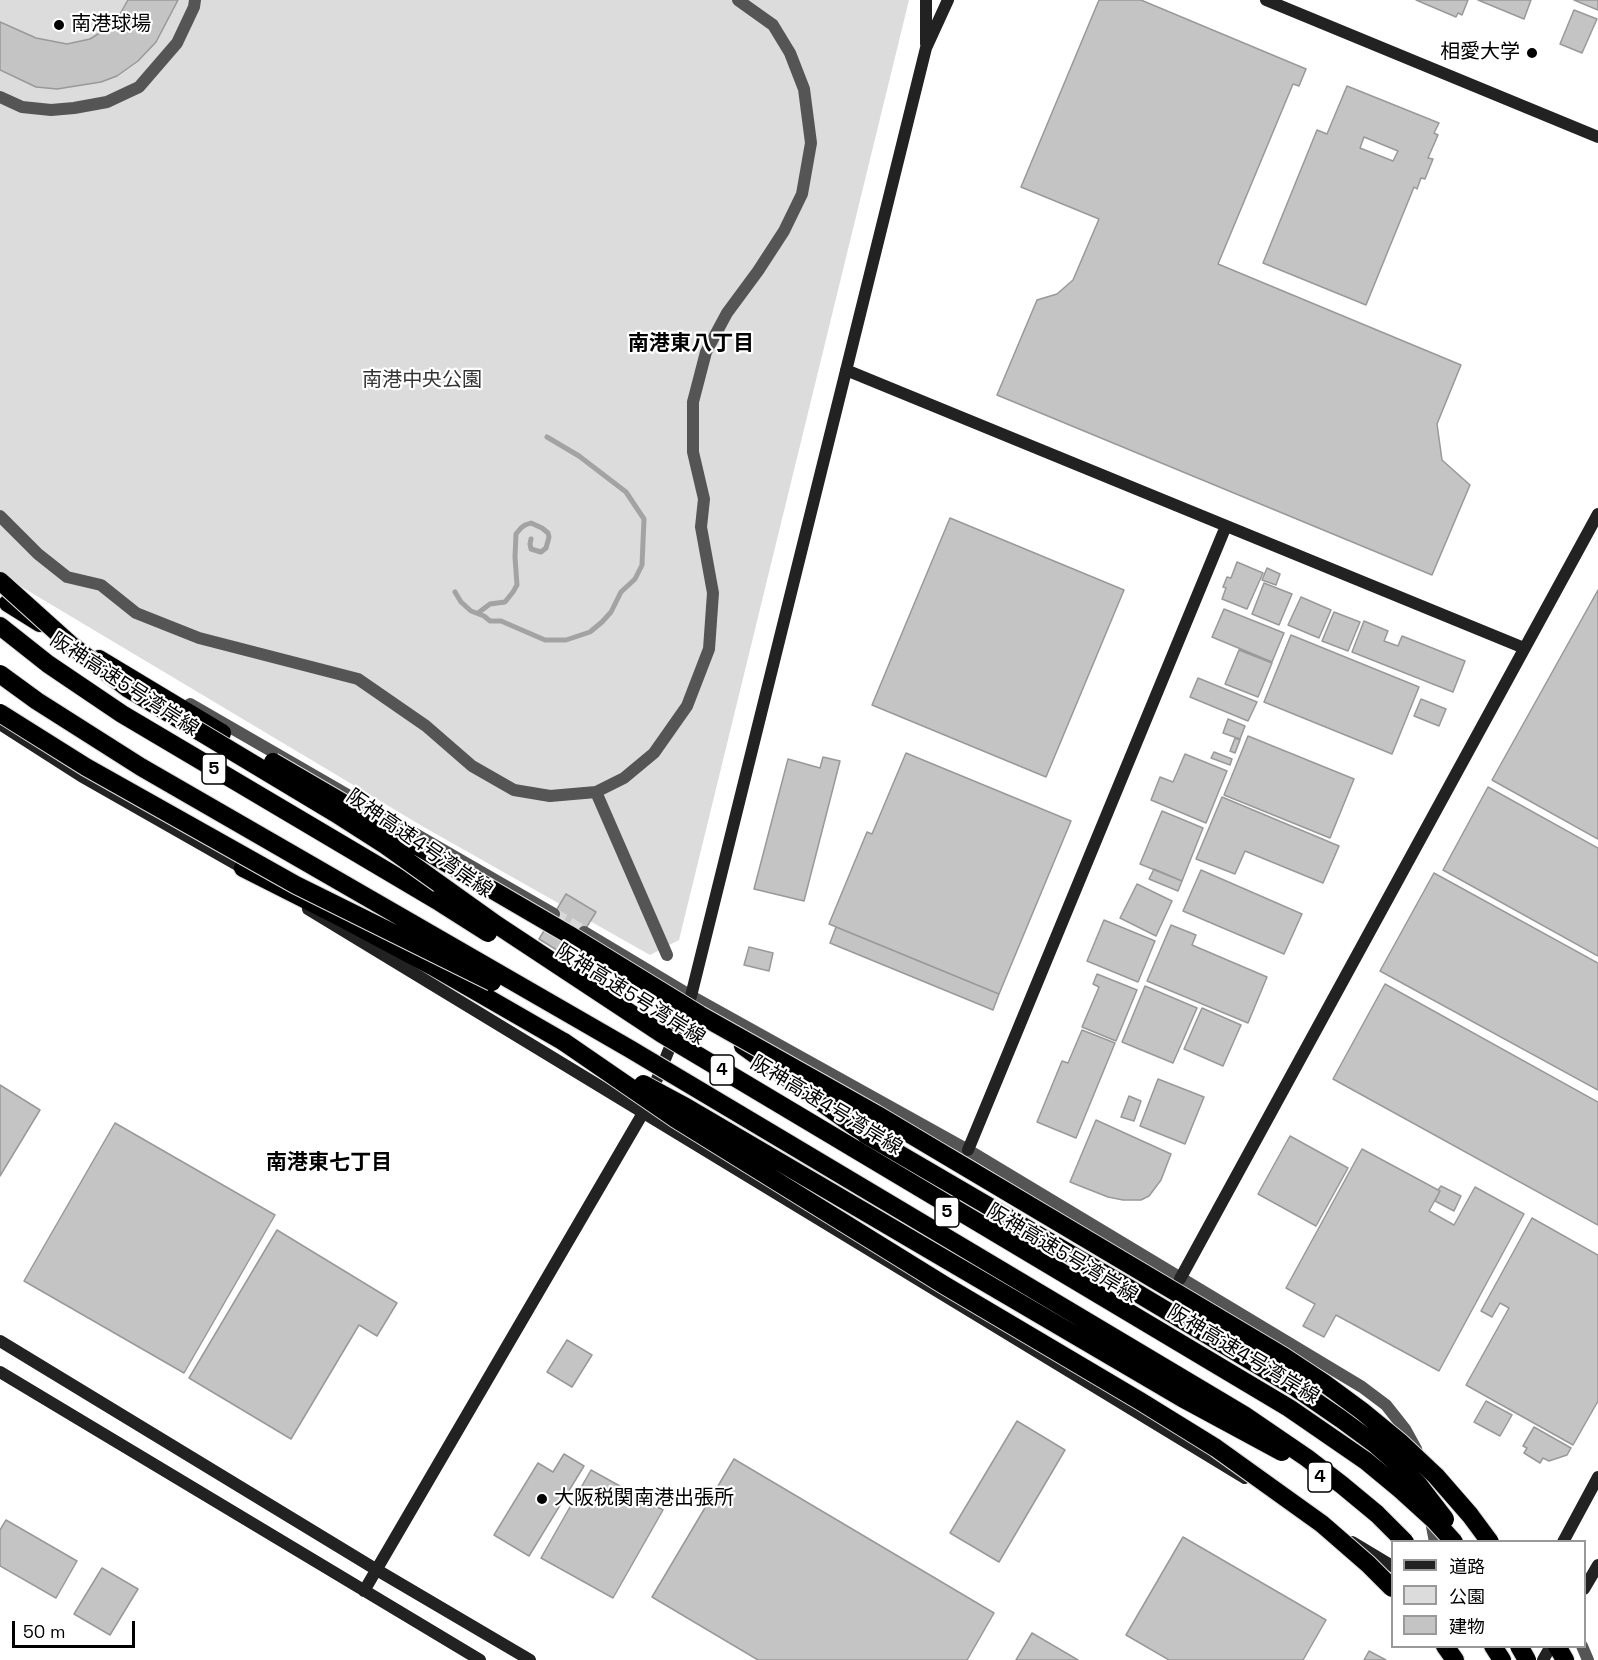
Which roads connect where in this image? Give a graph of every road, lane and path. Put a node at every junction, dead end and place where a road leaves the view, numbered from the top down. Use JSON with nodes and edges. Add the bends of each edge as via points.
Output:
{"nodes":[{"id":1,"x":195,"y":0,"type":"edge"},
{"id":2,"x":738,"y":0,"type":"edge"},
{"id":3,"x":926,"y":0,"type":"edge"},
{"id":4,"x":948,"y":0,"type":"edge"},
{"id":5,"x":1270,"y":1,"type":"edge"},
{"id":6,"x":926,"y":48,"type":"junction"},
{"id":7,"x":0,"y":97,"type":"edge"},
{"id":8,"x":1598,"y":137,"type":"edge"},
{"id":9,"x":846,"y":370,"type":"junction"},
{"id":10,"x":1598,"y":514,"type":"edge"},
{"id":11,"x":0,"y":516,"type":"edge"},
{"id":12,"x":1226,"y":526,"type":"junction"},
{"id":13,"x":0,"y":581,"type":"edge"},
{"id":14,"x":4,"y":601,"type":"edge"},
{"id":15,"x":0,"y":626,"type":"edge"},
{"id":16,"x":1524,"y":648,"type":"junction"},
{"id":17,"x":0,"y":674,"type":"edge"},
{"id":18,"x":0,"y":713,"type":"edge"},
{"id":19,"x":0,"y":724,"type":"edge"},
{"id":20,"x":596,"y":792,"type":"junction"},
{"id":21,"x":243,"y":868,"type":"junction"},
{"id":22,"x":554,"y":914,"type":"tunnel mouth"},
{"id":23,"x":584,"y":932,"type":"tunnel mouth"},
{"id":24,"x":667,"y":955,"type":"dead end"},
{"id":25,"x":691,"y":996,"type":"junction"},
{"id":26,"x":700,"y":1016,"type":"junction"},
{"id":27,"x":564,"y":1042,"type":"junction"},
{"id":28,"x":643,"y":1113,"type":"junction"},
{"id":29,"x":968,"y":1150,"type":"junction"},
{"id":30,"x":1180,"y":1279,"type":"junction"},
{"id":31,"x":0,"y":1341,"type":"edge"},
{"id":32,"x":0,"y":1372,"type":"edge"},
{"id":33,"x":1303,"y":1464,"type":"junction"},
{"id":34,"x":1598,"y":1477,"type":"edge"},
{"id":35,"x":1342,"y":1485,"type":"junction"},
{"id":36,"x":1393,"y":1540,"type":"edge"},
{"id":37,"x":1403,"y":1540,"type":"edge"},
{"id":38,"x":1435,"y":1540,"type":"edge"},
{"id":39,"x":1442,"y":1540,"type":"edge"},
{"id":40,"x":1452,"y":1540,"type":"edge"},
{"id":41,"x":1459,"y":1540,"type":"edge"},
{"id":42,"x":1489,"y":1540,"type":"edge"},
{"id":43,"x":1564,"y":1540,"type":"edge"},
{"id":44,"x":1598,"y":1564,"type":"edge"},
{"id":45,"x":1391,"y":1565,"type":"edge"},
{"id":46,"x":376,"y":1570,"type":"junction"},
{"id":47,"x":1586,"y":1585,"type":"edge"},
{"id":48,"x":1391,"y":1587,"type":"edge"},
{"id":49,"x":364,"y":1591,"type":"junction"},
{"id":50,"x":1445,"y":1648,"type":"edge"},
{"id":51,"x":1521,"y":1648,"type":"edge"},
{"id":52,"x":1528,"y":1648,"type":"edge"},
{"id":53,"x":1550,"y":1648,"type":"edge"},
{"id":54,"x":480,"y":1660,"type":"edge"},
{"id":55,"x":530,"y":1660,"type":"edge"},
{"id":56,"x":1455,"y":1660,"type":"edge"},
{"id":57,"x":1539,"y":1660,"type":"edge"}],
"edges":[{"from":1,"to":7,"type":"street","via":[[177,44],[139,87],[107,102],[51,110],[22,106]]},
{"from":2,"to":20,"type":"street","via":[[773,25],[790,53],[804,89],[811,143],[802,194],[784,231],[727,313],[706,352],[693,402],[693,452],[704,499],[701,527],[713,593],[708,649],[687,706],[654,753],[624,778]]},
{"from":3,"to":6,"type":"street"},
{"from":4,"to":6,"type":"street"},
{"from":5,"to":8,"type":"street"},
{"from":6,"to":9,"type":"street"},
{"from":9,"to":12,"type":"street"},
{"from":9,"to":25,"type":"street"},
{"from":10,"to":16,"type":"street"},
{"from":11,"to":20,"type":"street","via":[[67,577],[101,585],[136,613],[200,638],[358,679],[426,726],[472,766],[514,790],[550,796]]},
{"from":12,"to":16,"type":"street"},
{"from":12,"to":29,"type":"street"},
{"from":13,"to":40,"type":"highway","name":"阪神高速4号湾岸線","number":"4","bridge":true,"via":[[69,644],[127,688],[385,845],[662,1034],[1298,1414],[1366,1461]]},
{"from":14,"to":22,"type":"street"},
{"from":14,"to":26,"type":"highway","bridge":true},
{"from":15,"to":39,"type":"highway","name":"阪神高速5号湾岸線","number":"5","bridge":true,"via":[[122,714],[436,900],[658,1040],[1285,1413],[1362,1467]]},
{"from":16,"to":30,"type":"street"},
{"from":17,"to":35,"type":"highway","number":"5","bridge":true,"via":[[141,767],[630,1049],[1244,1415]]},
{"from":18,"to":33,"type":"highway","number":"4","bridge":true,"via":[[86,767],[287,880],[522,997],[627,1055],[1239,1420]]},
{"from":19,"to":21,"type":"street","via":[[81,776]]},
{"from":20,"to":24,"type":"street"},
{"from":21,"to":27,"type":"highway","via":[[432,966]]},
{"from":21,"to":28,"type":"street"},
{"from":23,"to":25,"type":"street"},
{"from":25,"to":28,"type":"street"},
{"from":25,"to":29,"type":"street"},
{"from":26,"to":41,"type":"highway","bridge":true,"via":[[865,1134],[1247,1358],[1341,1419],[1412,1478]]},
{"from":26,"to":42,"type":"highway","bridge":true,"via":[[876,1114],[1324,1383],[1362,1410],[1436,1476]]},
{"from":27,"to":33,"type":"highway","bridge":true,"via":[[686,1107],[1172,1392]]},
{"from":27,"to":48,"type":"highway","bridge":true,"via":[[676,1119],[1216,1448],[1322,1524]]},
{"from":28,"to":45,"type":"street"},
{"from":28,"to":46,"type":"street"},
{"from":29,"to":30,"type":"street"},
{"from":30,"to":38,"type":"street","via":[[1386,1405],[1416,1449]]},
{"from":31,"to":46,"type":"street"},
{"from":32,"to":49,"type":"street"},
{"from":33,"to":35,"type":"highway","bridge":true},
{"from":33,"to":36,"type":"highway","number":"4"},
{"from":34,"to":43,"type":"street"},
{"from":35,"to":37,"type":"highway","number":"5","bridge":true},
{"from":44,"to":47,"type":"street"},
{"from":46,"to":49,"type":"street"},
{"from":46,"to":55,"type":"street"},
{"from":49,"to":54,"type":"street"},
{"from":50,"to":56,"type":"highway"},
{"from":51,"to":57,"type":"street"},
{"from":52,"to":57,"type":"highway"},
{"from":53,"to":57,"type":"street"}]}
